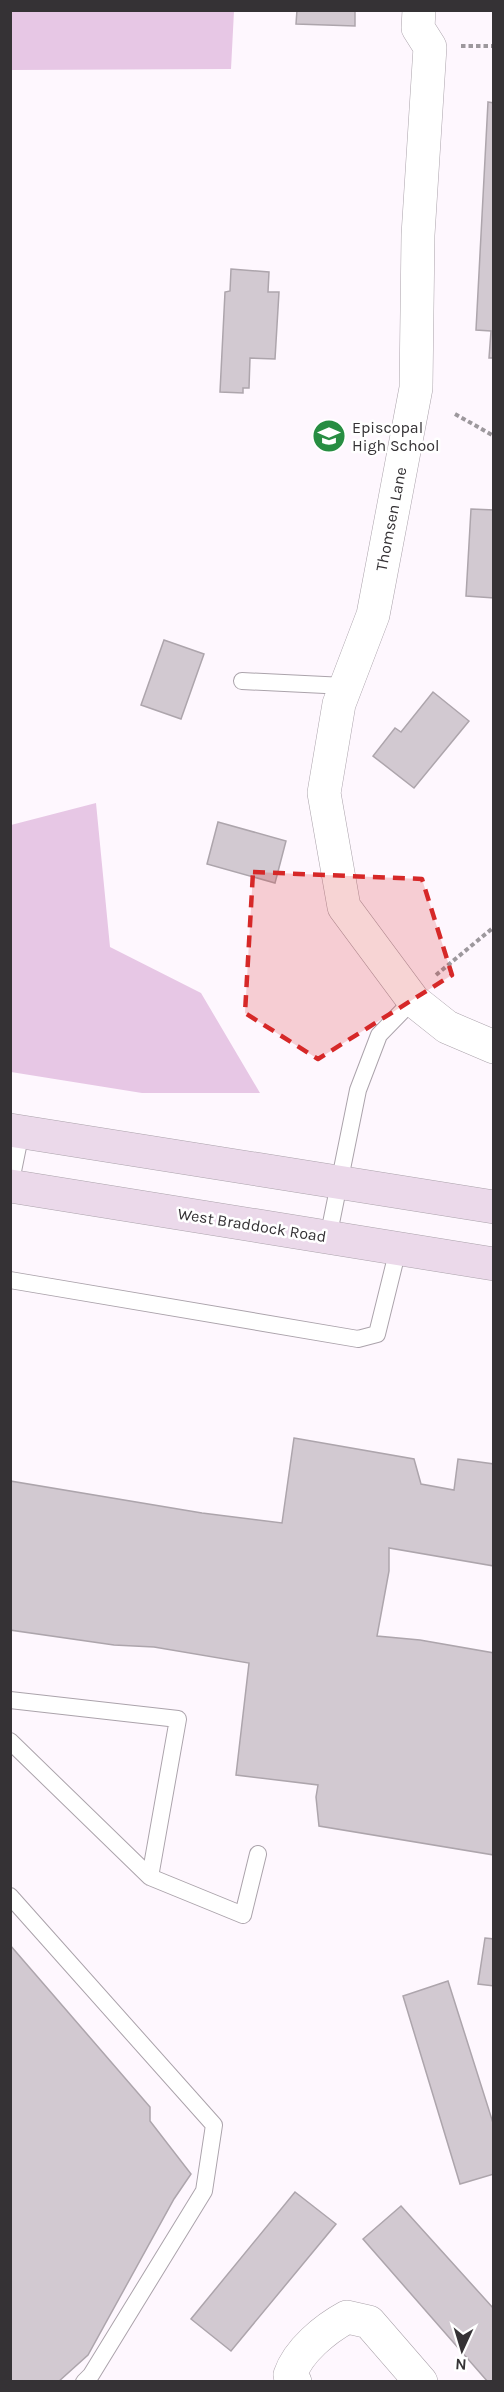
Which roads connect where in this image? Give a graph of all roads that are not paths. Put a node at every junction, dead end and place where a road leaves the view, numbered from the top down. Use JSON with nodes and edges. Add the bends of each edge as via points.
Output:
{"nodes":[{"id":1,"x":419,"y":10,"type":"edge"},
{"id":2,"x":242,"y":681,"type":"dead end"},
{"id":3,"x":345,"y":686,"type":"junction"},
{"id":4,"x":413,"y":1000,"type":"junction"},
{"id":5,"x":494,"y":1047,"type":"edge"},
{"id":6,"x":16,"y":1131,"type":"edge"},
{"id":7,"x":340,"y":1182,"type":"junction"},
{"id":8,"x":10,"y":1186,"type":"edge"},
{"id":9,"x":494,"y":1207,"type":"edge"},
{"id":10,"x":328,"y":1238,"type":"junction"},
{"id":11,"x":398,"y":1249,"type":"junction"},
{"id":12,"x":494,"y":1264,"type":"edge"},
{"id":13,"x":10,"y":1280,"type":"edge"},
{"id":14,"x":10,"y":1700,"type":"edge"},
{"id":15,"x":10,"y":1741,"type":"edge"},
{"id":16,"x":258,"y":1854,"type":"dead end"},
{"id":17,"x":150,"y":1877,"type":"junction"},
{"id":18,"x":10,"y":1896,"type":"edge"},
{"id":19,"x":84,"y":2382,"type":"edge"},
{"id":20,"x":295,"y":2382,"type":"edge"},
{"id":21,"x":421,"y":2382,"type":"edge"}],
"edges":[{"from":1,"to":3,"type":"street","name":"Thomsen Lane","via":[[418,28],[430,47],[418,235],[416,388],[373,615]]},
{"from":2,"to":3,"type":"lane"},
{"from":3,"to":4,"type":"street","name":"Thomsen Lane","via":[[324,793],[344,907]]},
{"from":4,"to":5,"type":"street","name":"Thomsen Lane","via":[[447,1027]]},
{"from":4,"to":7,"type":"lane","via":[[379,1035],[358,1090]]},
{"from":6,"to":7,"type":"main road"},
{"from":6,"to":8,"type":"lane"},
{"from":7,"to":9,"type":"main road"},
{"from":7,"to":10,"type":"lane"},
{"from":8,"to":10,"type":"main road","name":"West Braddock Road"},
{"from":10,"to":11,"type":"main road","name":"West Braddock Road"},
{"from":11,"to":12,"type":"main road","name":"West Braddock Road"},
{"from":11,"to":13,"type":"lane","via":[[377,1334],[358,1339]]},
{"from":14,"to":17,"type":"lane","via":[[178,1719]]},
{"from":15,"to":17,"type":"lane"},
{"from":16,"to":17,"type":"lane","via":[[243,1915]]},
{"from":18,"to":19,"type":"lane","via":[[214,2125],[204,2191]]},
{"from":20,"to":21,"type":"street","via":[[290,2375],[294,2362],[331,2326],[347,2317],[369,2322]]}]}
